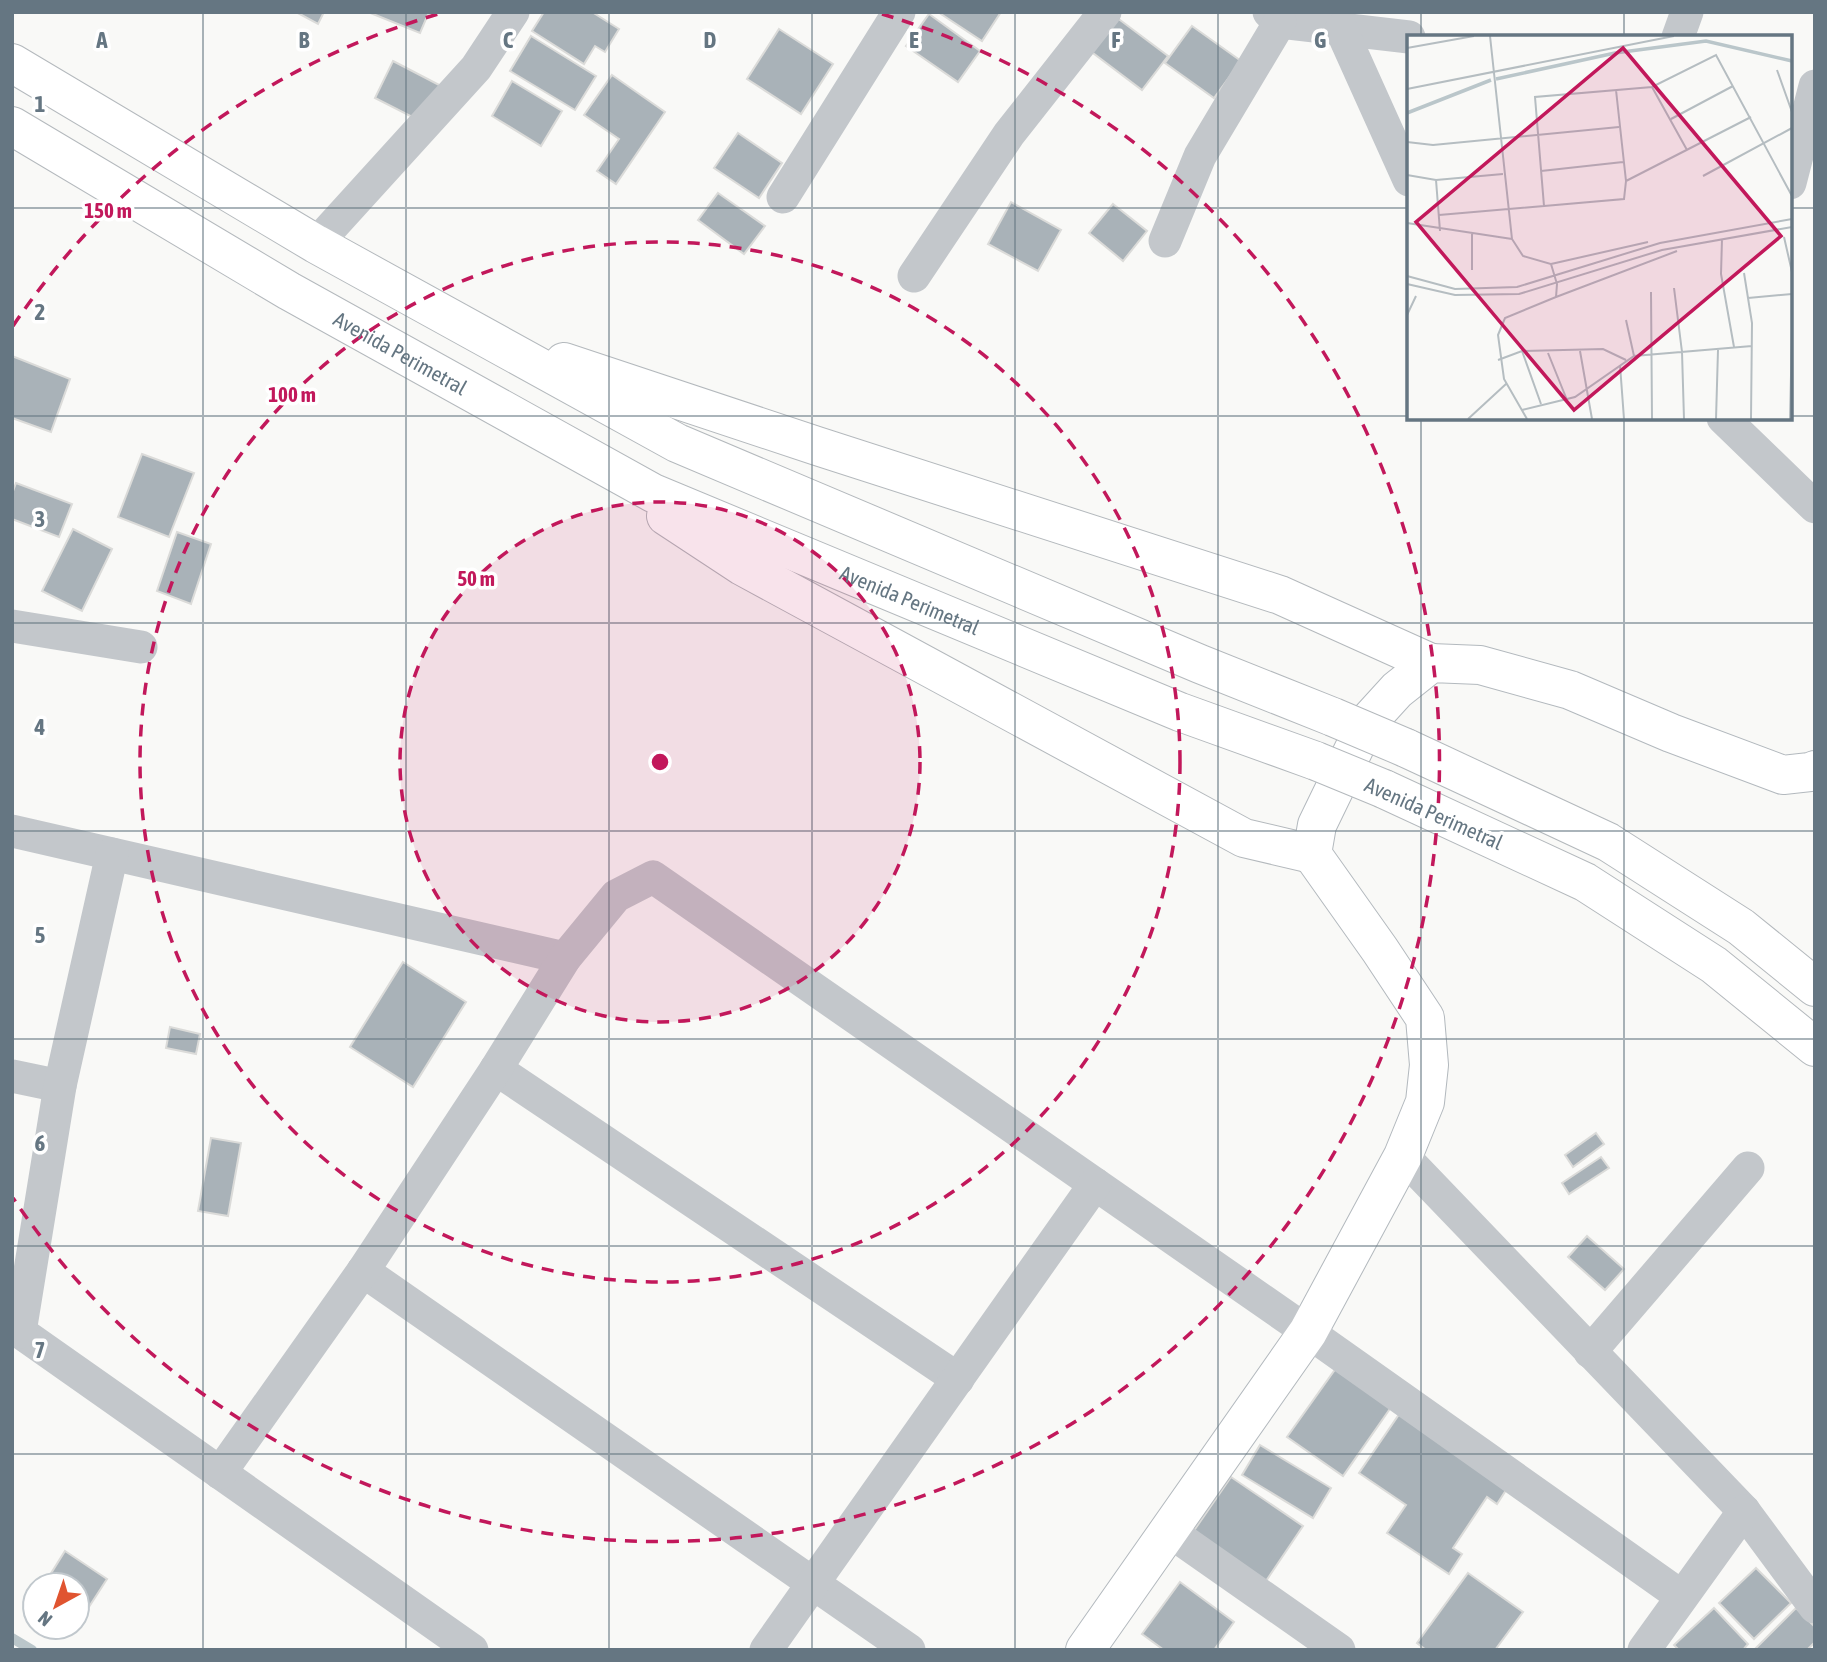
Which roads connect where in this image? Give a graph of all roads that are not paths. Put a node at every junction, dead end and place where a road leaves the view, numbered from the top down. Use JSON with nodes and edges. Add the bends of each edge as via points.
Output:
{"nodes":[{"id":1,"x":513,"y":12,"type":"edge"},
{"id":2,"x":899,"y":12,"type":"edge"},
{"id":3,"x":1105,"y":12,"type":"edge"},
{"id":4,"x":1687,"y":12,"type":"edge"},
{"id":5,"x":1275,"y":17,"type":"edge"},
{"id":6,"x":1402,"y":28,"type":"edge"},
{"id":7,"x":1340,"y":29,"type":"junction"},
{"id":8,"x":1679,"y":35,"type":"edge"},
{"id":9,"x":12,"y":63,"type":"edge"},
{"id":10,"x":1792,"y":73,"type":"edge"},
{"id":11,"x":1815,"y":84,"type":"edge"},
{"id":12,"x":12,"y":126,"type":"edge"},
{"id":13,"x":1792,"y":175,"type":"edge"},
{"id":14,"x":1407,"y":176,"type":"edge"},
{"id":15,"x":783,"y":197,"type":"dead end"},
{"id":16,"x":1165,"y":241,"type":"dead end"},
{"id":17,"x":316,"y":244,"type":"junction"},
{"id":18,"x":914,"y":276,"type":"dead end"},
{"id":19,"x":470,"y":330,"type":"junction"},
{"id":20,"x":518,"y":419,"type":"junction"},
{"id":21,"x":1725,"y":420,"type":"edge"},
{"id":22,"x":1815,"y":507,"type":"edge"},
{"id":23,"x":12,"y":626,"type":"edge"},
{"id":24,"x":141,"y":647,"type":"dead end"},
{"id":25,"x":1431,"y":663,"type":"junction"},
{"id":26,"x":1815,"y":770,"type":"edge"},
{"id":27,"x":12,"y":831,"type":"edge"},
{"id":28,"x":112,"y":854,"type":"junction"},
{"id":29,"x":1312,"y":854,"type":"junction"},
{"id":30,"x":565,"y":958,"type":"junction"},
{"id":31,"x":1815,"y":987,"type":"edge"},
{"id":32,"x":1815,"y":1047,"type":"edge"},
{"id":33,"x":496,"y":1069,"type":"junction"},
{"id":34,"x":12,"y":1076,"type":"edge"},
{"id":35,"x":60,"y":1086,"type":"junction"},
{"id":36,"x":1404,"y":1156,"type":"junction"},
{"id":37,"x":1748,"y":1168,"type":"dead end"},
{"id":38,"x":1095,"y":1184,"type":"junction"},
{"id":39,"x":363,"y":1271,"type":"junction"},
{"id":40,"x":16,"y":1331,"type":"edge"},
{"id":41,"x":1308,"y":1332,"type":"junction"},
{"id":42,"x":1590,"y":1352,"type":"junction"},
{"id":43,"x":958,"y":1379,"type":"junction"},
{"id":44,"x":220,"y":1473,"type":"junction"},
{"id":45,"x":1744,"y":1511,"type":"junction"},
{"id":46,"x":1169,"y":1531,"type":"junction"},
{"id":47,"x":814,"y":1583,"type":"junction"},
{"id":48,"x":1681,"y":1597,"type":"junction"},
{"id":49,"x":1815,"y":1607,"type":"edge"},
{"id":50,"x":472,"y":1650,"type":"edge"},
{"id":51,"x":766,"y":1650,"type":"edge"},
{"id":52,"x":909,"y":1650,"type":"edge"},
{"id":53,"x":1086,"y":1650,"type":"edge"},
{"id":54,"x":1339,"y":1650,"type":"edge"},
{"id":55,"x":1644,"y":1650,"type":"edge"}],
"edges":[{"from":1,"to":17,"type":"street","via":[[476,68]]},
{"from":2,"to":15,"type":"street"},
{"from":3,"to":18,"type":"street","via":[[1009,134]]},
{"from":4,"to":8,"type":"street"},
{"from":5,"to":7,"type":"street"},
{"from":5,"to":16,"type":"street","via":[[1200,156]]},
{"from":6,"to":7,"type":"street"},
{"from":7,"to":14,"type":"street"},
{"from":9,"to":17,"type":"main road"},
{"from":10,"to":11,"type":"street"},
{"from":11,"to":13,"type":"street"},
{"from":12,"to":20,"type":"main road","name":"Avenida Perimetral","via":[[289,291]]},
{"from":17,"to":19,"type":"main road"},
{"from":19,"to":25,"type":"main road","via":[[1280,595]]},
{"from":19,"to":31,"type":"main road","bridge":true,"via":[[677,443],[1406,748],[1608,842],[1741,927]]},
{"from":20,"to":29,"type":"main road","via":[[742,566],[1244,838]]},
{"from":20,"to":32,"type":"main road","name":"Avenida Perimetral","bridge":true,"via":[[653,493],[1180,712],[1384,789],[1586,882],[1714,965]]},
{"from":21,"to":22,"type":"street"},
{"from":23,"to":24,"type":"street"},
{"from":25,"to":26,"type":"main road","via":[[1480,666],[1570,690],[1783,775]]},
{"from":25,"to":29,"type":"main road","via":[[1397,690],[1366,724],[1317,825]]},
{"from":27,"to":28,"type":"street"},
{"from":28,"to":30,"type":"street"},
{"from":28,"to":35,"type":"street"},
{"from":29,"to":36,"type":"main road","via":[[1425,1018],[1429,1065],[1425,1101]]},
{"from":30,"to":33,"type":"street"},
{"from":30,"to":38,"type":"street","via":[[615,896],[653,877]]},
{"from":33,"to":39,"type":"street"},
{"from":33,"to":43,"type":"street"},
{"from":34,"to":35,"type":"street"},
{"from":35,"to":40,"type":"street"},
{"from":36,"to":41,"type":"main road"},
{"from":36,"to":42,"type":"street"},
{"from":37,"to":42,"type":"street"},
{"from":38,"to":41,"type":"street"},
{"from":38,"to":43,"type":"street"},
{"from":39,"to":44,"type":"street"},
{"from":39,"to":47,"type":"street"},
{"from":40,"to":44,"type":"street"},
{"from":41,"to":46,"type":"main road"},
{"from":41,"to":48,"type":"street"},
{"from":42,"to":45,"type":"street"},
{"from":43,"to":47,"type":"street"},
{"from":44,"to":50,"type":"street"},
{"from":45,"to":48,"type":"street"},
{"from":45,"to":49,"type":"street"},
{"from":46,"to":53,"type":"main road"},
{"from":46,"to":54,"type":"street"},
{"from":47,"to":51,"type":"street"},
{"from":47,"to":52,"type":"street"},
{"from":48,"to":55,"type":"street"}]}
